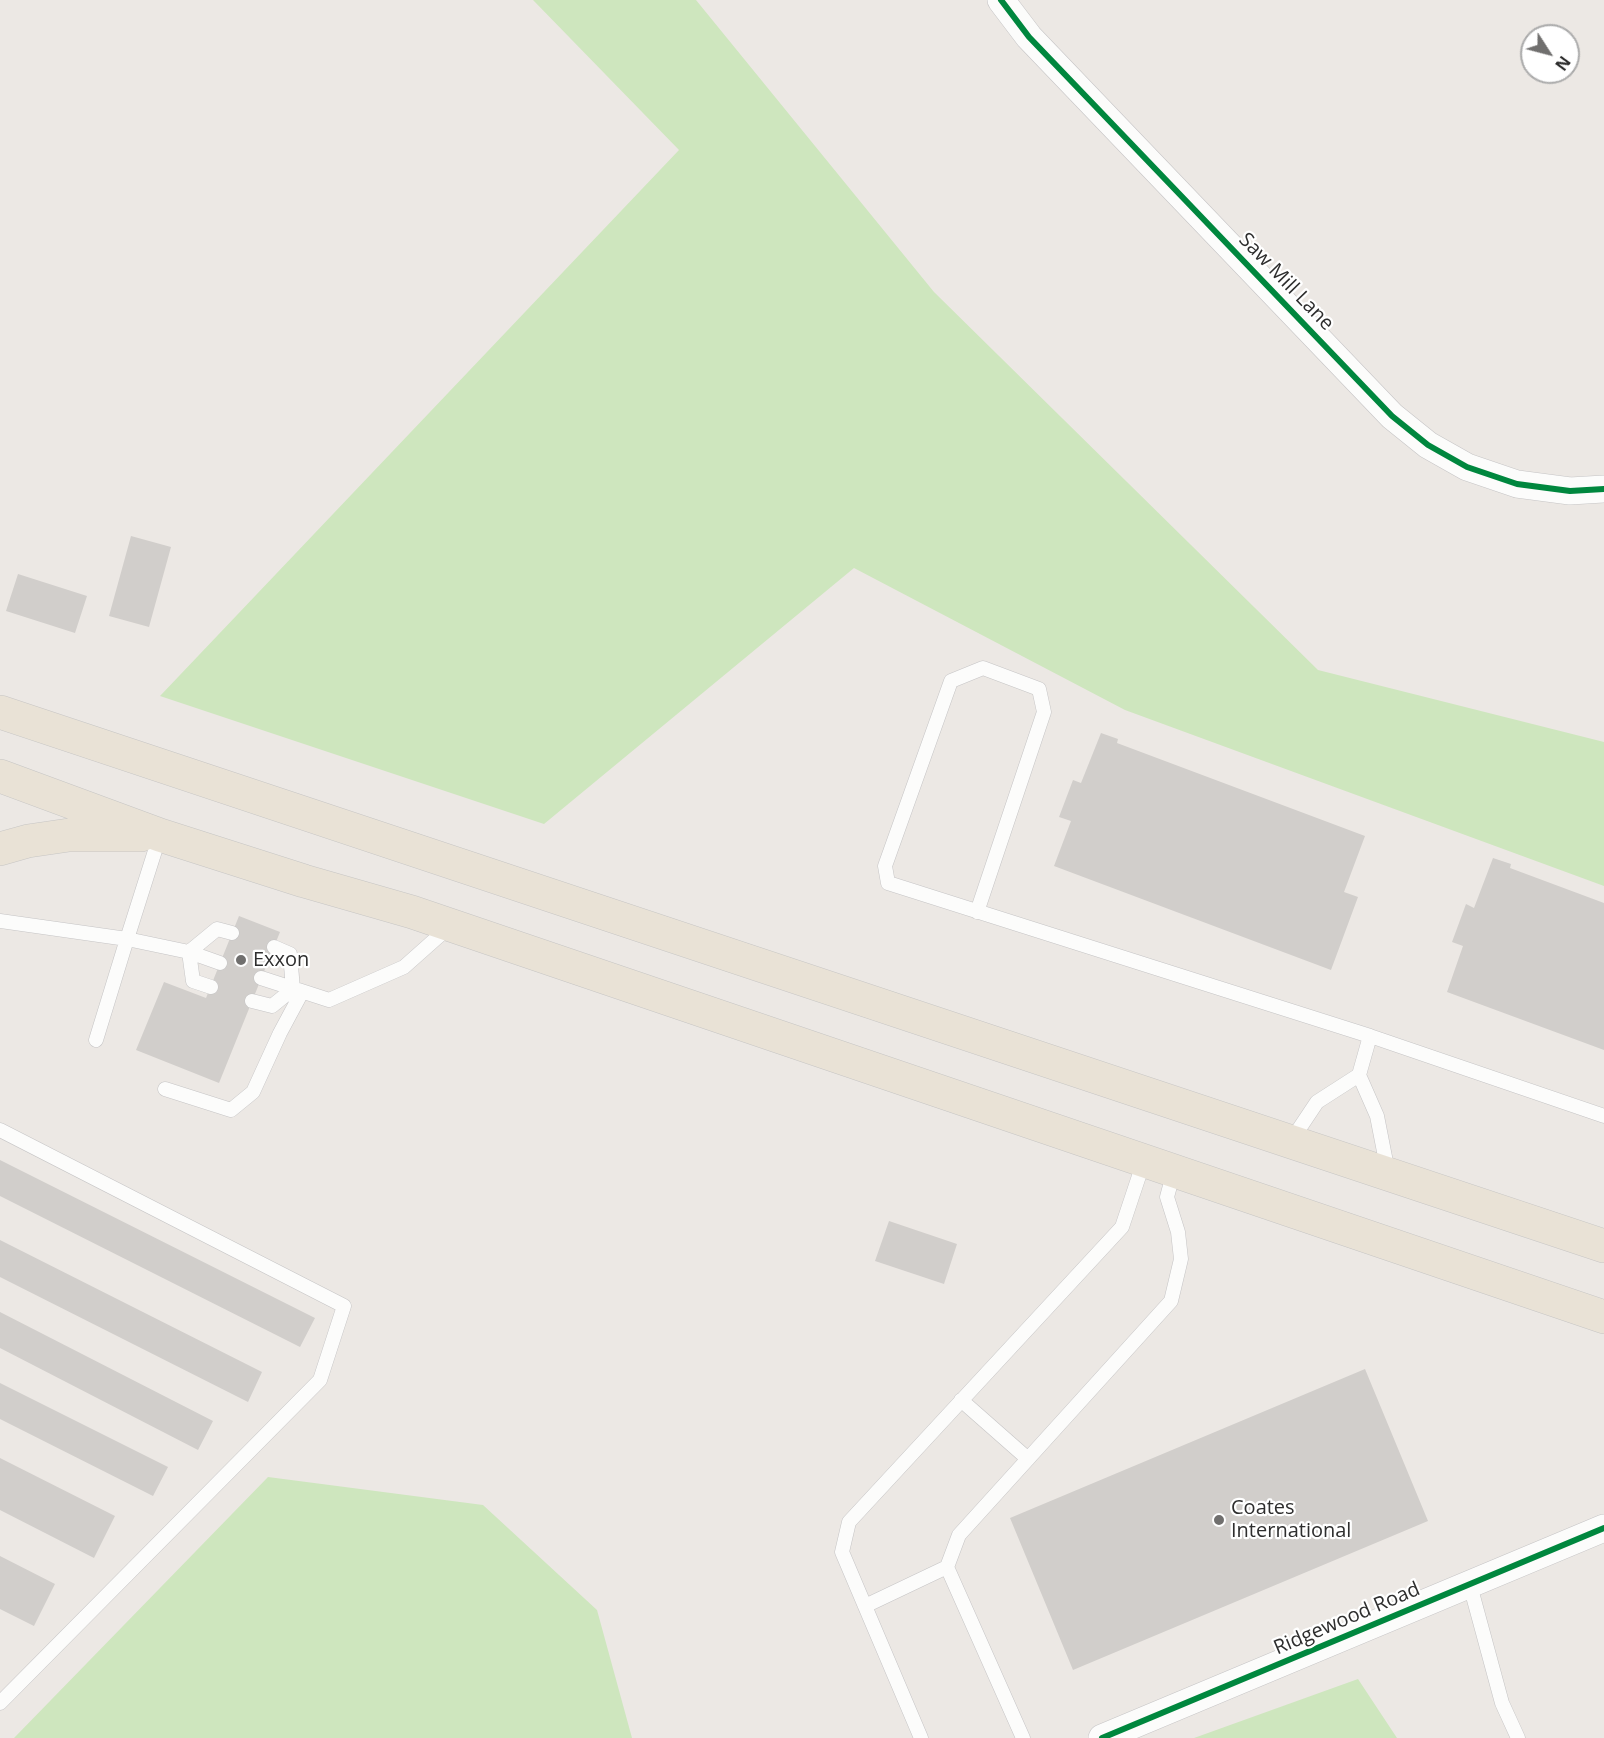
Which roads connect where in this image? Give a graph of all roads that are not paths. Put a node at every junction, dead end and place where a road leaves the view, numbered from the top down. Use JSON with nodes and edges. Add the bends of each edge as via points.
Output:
{"nodes":[{"id":1,"x":1001,"y":0,"type":"edge"},
{"id":2,"x":1604,"y":489,"type":"edge"},
{"id":3,"x":0,"y":712,"type":"edge"},
{"id":4,"x":0,"y":776,"type":"edge"},
{"id":5,"x":160,"y":835,"type":"junction"},
{"id":6,"x":0,"y":849,"type":"edge"},
{"id":7,"x":977,"y":912,"type":"junction"},
{"id":8,"x":0,"y":921,"type":"edge"},
{"id":9,"x":451,"y":925,"type":"junction"},
{"id":10,"x":232,"y":933,"type":"dead end"},
{"id":11,"x":127,"y":939,"type":"junction"},
{"id":12,"x":274,"y":947,"type":"dead end"},
{"id":13,"x":189,"y":952,"type":"junction"},
{"id":14,"x":220,"y":963,"type":"dead end"},
{"id":15,"x":261,"y":978,"type":"dead end"},
{"id":16,"x":210,"y":987,"type":"dead end"},
{"id":17,"x":298,"y":990,"type":"junction"},
{"id":18,"x":252,"y":1001,"type":"dead end"},
{"id":19,"x":1370,"y":1036,"type":"junction"},
{"id":20,"x":96,"y":1040,"type":"dead end"},
{"id":21,"x":1359,"y":1075,"type":"junction"},
{"id":22,"x":165,"y":1089,"type":"dead end"},
{"id":23,"x":1604,"y":1116,"type":"edge"},
{"id":24,"x":0,"y":1130,"type":"edge"},
{"id":25,"x":1290,"y":1142,"type":"junction"},
{"id":26,"x":1144,"y":1161,"type":"junction"},
{"id":27,"x":1174,"y":1171,"type":"junction"},
{"id":28,"x":1388,"y":1174,"type":"junction"},
{"id":29,"x":1604,"y":1246,"type":"edge"},
{"id":30,"x":1604,"y":1317,"type":"edge"},
{"id":31,"x":962,"y":1400,"type":"junction"},
{"id":32,"x":1028,"y":1459,"type":"junction"},
{"id":33,"x":1604,"y":1528,"type":"edge"},
{"id":34,"x":947,"y":1568,"type":"junction"},
{"id":35,"x":1470,"y":1585,"type":"junction"},
{"id":36,"x":865,"y":1605,"type":"junction"},
{"id":37,"x":0,"y":1703,"type":"edge"},
{"id":38,"x":921,"y":1738,"type":"edge"},
{"id":39,"x":1023,"y":1738,"type":"edge"},
{"id":40,"x":1102,"y":1738,"type":"edge"},
{"id":41,"x":1518,"y":1738,"type":"edge"}],
"edges":[{"from":1,"to":2,"type":"street","name":"Saw Mill Lane","via":[[1029,37],[1392,416],[1428,445],[1467,467],[1517,484],[1570,491]]},
{"from":3,"to":25,"type":"highway"},
{"from":4,"to":5,"type":"highway"},
{"from":5,"to":6,"type":"highway","via":[[69,835]]},
{"from":5,"to":9,"type":"highway"},
{"from":5,"to":11,"type":"lane"},
{"from":7,"to":7,"type":"lane","via":[[888,883],[885,866],[951,681],[983,668],[1040,689],[1044,712]]},
{"from":7,"to":19,"type":"lane"},
{"from":8,"to":11,"type":"lane"},
{"from":9,"to":17,"type":"lane","via":[[404,967],[328,1000]]},
{"from":9,"to":26,"type":"highway"},
{"from":10,"to":13,"type":"lane","via":[[217,929]]},
{"from":11,"to":13,"type":"lane"},
{"from":11,"to":20,"type":"lane"},
{"from":12,"to":17,"type":"lane","via":[[290,954]]},
{"from":13,"to":14,"type":"lane"},
{"from":13,"to":16,"type":"lane","via":[[193,981]]},
{"from":15,"to":17,"type":"lane"},
{"from":17,"to":18,"type":"lane","via":[[272,1006]]},
{"from":17,"to":22,"type":"lane","via":[[254,1092],[231,1110]]},
{"from":19,"to":21,"type":"lane"},
{"from":19,"to":23,"type":"lane"},
{"from":21,"to":25,"type":"lane","via":[[1317,1102]]},
{"from":21,"to":28,"type":"lane","via":[[1377,1116]]},
{"from":24,"to":37,"type":"lane","via":[[344,1306],[320,1380]]},
{"from":25,"to":28,"type":"highway"},
{"from":26,"to":27,"type":"highway"},
{"from":26,"to":31,"type":"lane","via":[[1122,1227]]},
{"from":27,"to":30,"type":"highway"},
{"from":27,"to":32,"type":"lane","via":[[1167,1197],[1178,1232],[1181,1259],[1171,1301]]},
{"from":28,"to":29,"type":"highway"},
{"from":31,"to":32,"type":"lane"},
{"from":31,"to":36,"type":"lane","via":[[849,1522],[842,1552]]},
{"from":32,"to":34,"type":"lane","via":[[959,1535]]},
{"from":33,"to":35,"type":"street","name":"Ridgewood Road"},
{"from":34,"to":36,"type":"lane"},
{"from":34,"to":39,"type":"lane"},
{"from":35,"to":40,"type":"street","name":"Ridgewood Road"},
{"from":35,"to":41,"type":"lane","via":[[1502,1703]]},
{"from":36,"to":38,"type":"lane"}]}
